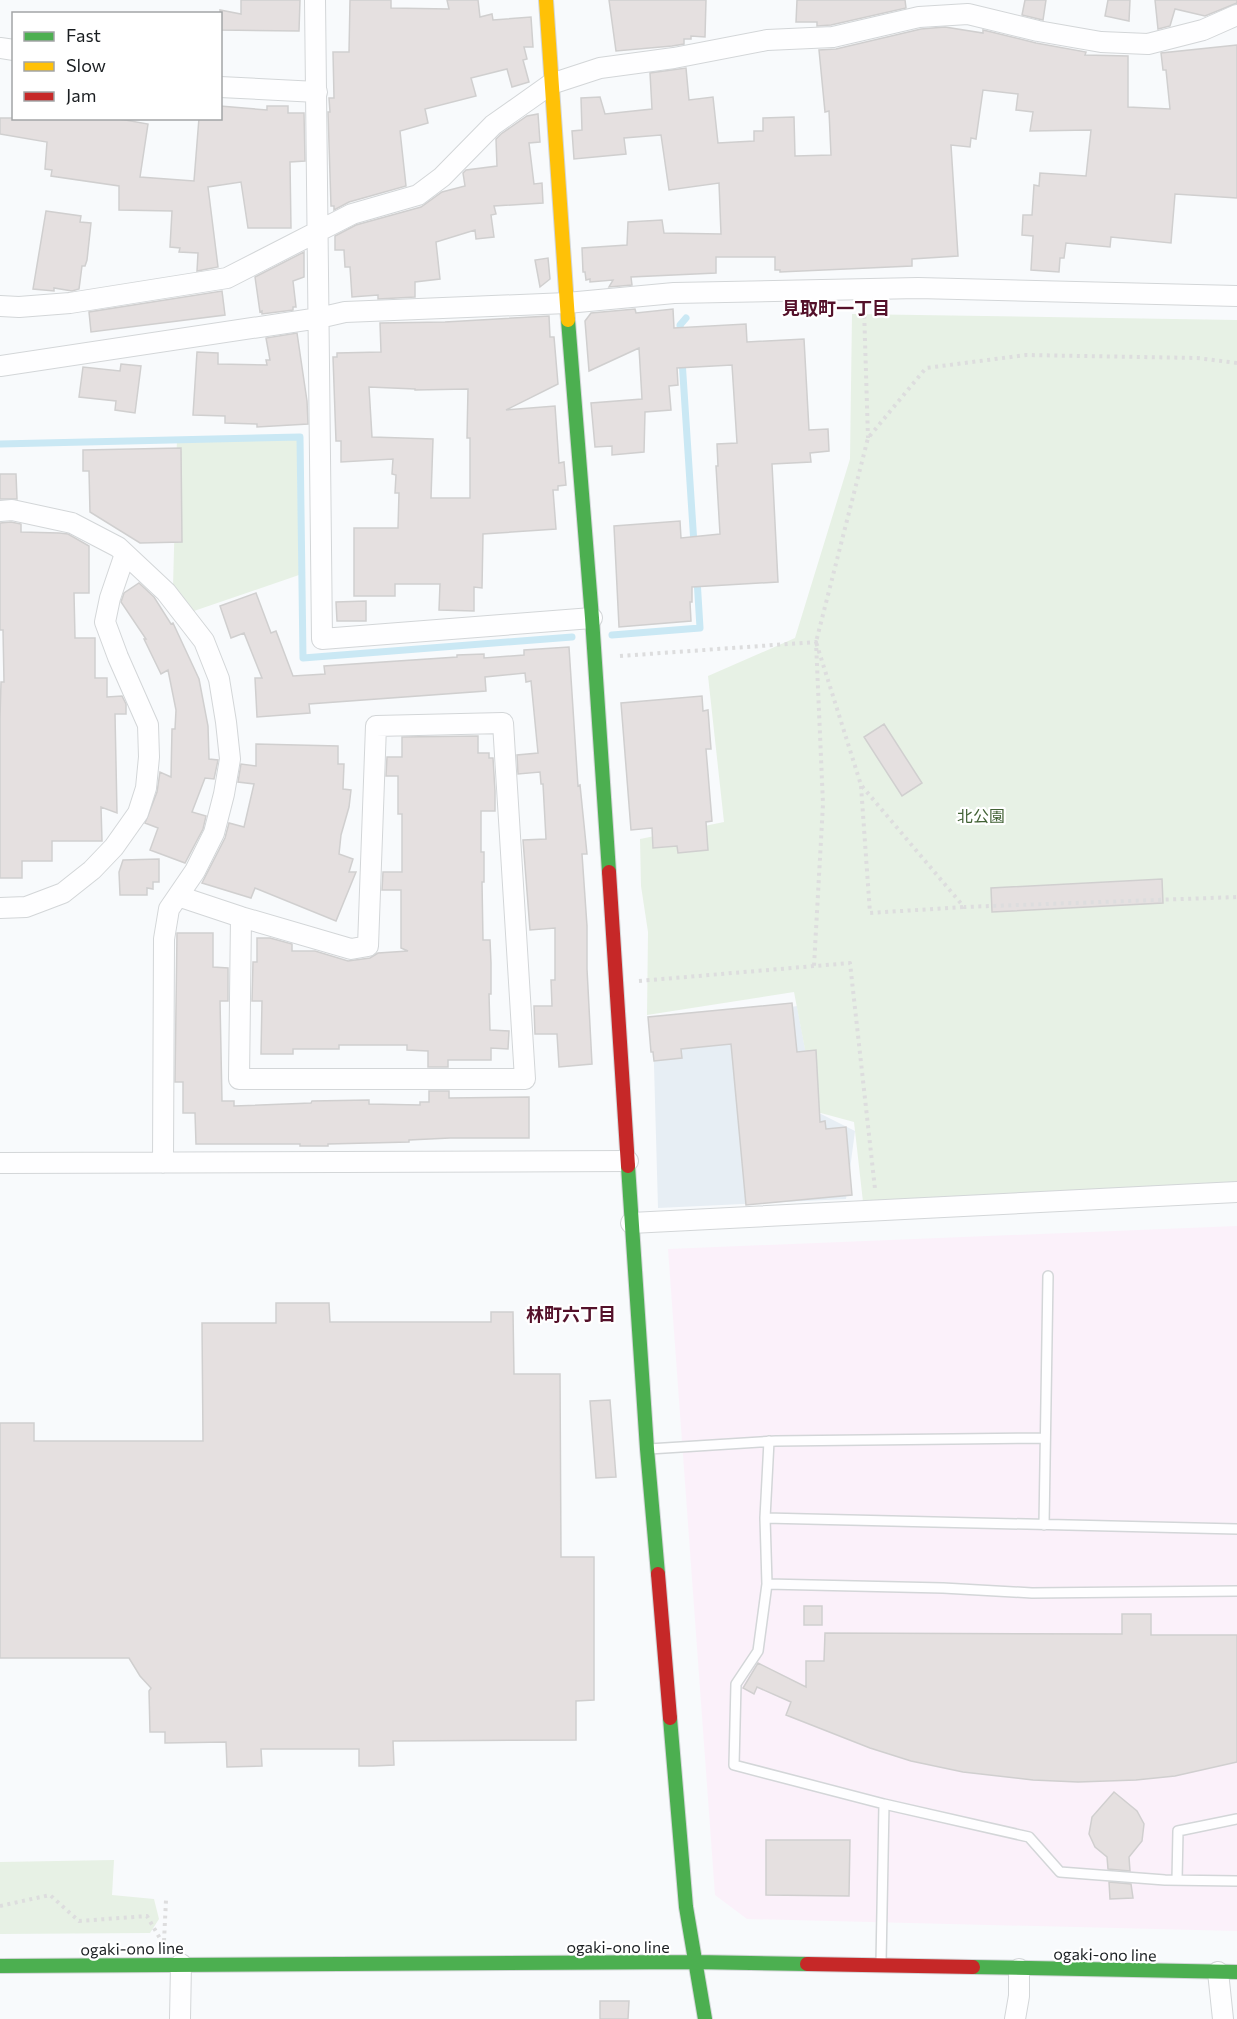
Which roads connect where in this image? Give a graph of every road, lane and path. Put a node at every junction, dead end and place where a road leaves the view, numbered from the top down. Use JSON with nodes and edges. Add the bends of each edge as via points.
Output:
{"nodes":[{"id":1,"x":315,"y":0,"type":"edge"},
{"id":2,"x":546,"y":0,"type":"edge"},
{"id":3,"x":1237,"y":15,"type":"edge"},
{"id":4,"x":551,"y":84,"type":"junction"},
{"id":5,"x":222,"y":87,"type":"edge"},
{"id":6,"x":317,"y":93,"type":"junction"},
{"id":7,"x":316,"y":231,"type":"junction"},
{"id":8,"x":864,"y":289,"type":"junction"},
{"id":9,"x":1237,"y":296,"type":"edge"},
{"id":10,"x":567,"y":303,"type":"junction"},
{"id":11,"x":0,"y":306,"type":"edge"},
{"id":12,"x":319,"y":318,"type":"junction"},
{"id":13,"x":1237,"y":363,"type":"edge"},
{"id":14,"x":0,"y":366,"type":"edge"},
{"id":15,"x":868,"y":438,"type":"junction"},
{"id":16,"x":0,"y":510,"type":"edge"},
{"id":17,"x":125,"y":554,"type":"junction"},
{"id":18,"x":592,"y":618,"type":"junction"},
{"id":19,"x":816,"y":642,"type":"junction"},
{"id":20,"x":594,"y":657,"type":"junction"},
{"id":21,"x":861,"y":784,"type":"junction"},
{"id":22,"x":178,"y":896,"type":"junction"},
{"id":23,"x":1237,"y":897,"type":"edge"},
{"id":24,"x":964,"y":907,"type":"junction"},
{"id":25,"x":0,"y":908,"type":"edge"},
{"id":26,"x":241,"y":917,"type":"junction"},
{"id":27,"x":814,"y":966,"type":"junction"},
{"id":28,"x":617,"y":983,"type":"junction"},
{"id":29,"x":628,"y":1161,"type":"junction"},
{"id":30,"x":163,"y":1162,"type":"junction"},
{"id":31,"x":0,"y":1163,"type":"edge"},
{"id":32,"x":1237,"y":1192,"type":"edge"},
{"id":33,"x":877,"y":1209,"type":"junction"},
{"id":34,"x":631,"y":1223,"type":"junction"},
{"id":35,"x":1048,"y":1276,"type":"dead end"},
{"id":36,"x":1045,"y":1438,"type":"junction"},
{"id":37,"x":769,"y":1441,"type":"junction"},
{"id":38,"x":647,"y":1449,"type":"junction"},
{"id":39,"x":765,"y":1518,"type":"junction"},
{"id":40,"x":1044,"y":1525,"type":"junction"},
{"id":41,"x":1237,"y":1529,"type":"edge"},
{"id":42,"x":767,"y":1584,"type":"junction"},
{"id":43,"x":1237,"y":1591,"type":"edge"},
{"id":44,"x":884,"y":1804,"type":"junction"},
{"id":45,"x":1237,"y":1819,"type":"edge"},
{"id":46,"x":1177,"y":1880,"type":"junction"},
{"id":47,"x":1237,"y":1881,"type":"edge"},
{"id":48,"x":166,"y":1900,"type":"dead end"},
{"id":49,"x":0,"y":1906,"type":"edge"},
{"id":50,"x":695,"y":1962,"type":"junction"},
{"id":51,"x":181,"y":1964,"type":"junction"},
{"id":52,"x":881,"y":1965,"type":"junction"},
{"id":53,"x":0,"y":1966,"type":"edge"},
{"id":54,"x":1019,"y":1969,"type":"junction"},
{"id":55,"x":1228,"y":1972,"type":"edge"},
{"id":56,"x":180,"y":2019,"type":"edge"},
{"id":57,"x":705,"y":2019,"type":"edge"},
{"id":58,"x":1015,"y":2019,"type":"edge"},
{"id":59,"x":1223,"y":2019,"type":"edge"}],
"edges":[{"from":1,"to":6,"type":"street"},
{"from":2,"to":4,"type":"street"},
{"from":3,"to":4,"type":"street","via":[[1203,30],[1148,44],[1101,42],[968,14],[919,17],[833,37],[767,40],[600,68]]},
{"from":4,"to":7,"type":"street","via":[[493,125],[442,177],[418,195],[352,214]]},
{"from":4,"to":10,"type":"street"},
{"from":5,"to":6,"type":"street"},
{"from":6,"to":7,"type":"street"},
{"from":7,"to":11,"type":"street","via":[[227,278],[70,303]]},
{"from":7,"to":12,"type":"street"},
{"from":8,"to":9,"type":"street"},
{"from":8,"to":10,"type":"street","via":[[674,293]]},
{"from":8,"to":15,"type":"path"},
{"from":10,"to":12,"type":"street","via":[[345,312]]},
{"from":10,"to":18,"type":"street"},
{"from":12,"to":14,"type":"street"},
{"from":12,"to":18,"type":"street","via":[[322,639]]},
{"from":13,"to":15,"type":"path","via":[[1197,358],[1026,355],[926,368]]},
{"from":15,"to":19,"type":"path"},
{"from":16,"to":17,"type":"street","via":[[72,523]]},
{"from":17,"to":22,"type":"street","via":[[166,592],[204,641],[219,679],[226,722],[230,759],[214,833]]},
{"from":17,"to":25,"type":"street","via":[[105,622],[148,725],[146,788],[138,813],[114,847],[63,893],[26,907]]},
{"from":18,"to":20,"type":"street"},
{"from":19,"to":20,"type":"path"},
{"from":19,"to":21,"type":"path"},
{"from":19,"to":27,"type":"path","via":[[824,804]]},
{"from":20,"to":28,"type":"street"},
{"from":21,"to":24,"type":"path"},
{"from":21,"to":24,"type":"path","via":[[870,913]]},
{"from":22,"to":26,"type":"street"},
{"from":22,"to":30,"type":"street","via":[[169,909],[164,939]]},
{"from":23,"to":24,"type":"path"},
{"from":26,"to":26,"type":"street","via":[[351,950],[368,946],[376,726],[503,723],[525,1079],[239,1079]]},
{"from":27,"to":28,"type":"path"},
{"from":27,"to":33,"type":"path","via":[[850,963]]},
{"from":28,"to":29,"type":"street"},
{"from":29,"to":30,"type":"street"},
{"from":29,"to":34,"type":"street"},
{"from":30,"to":31,"type":"street"},
{"from":32,"to":33,"type":"street"},
{"from":33,"to":34,"type":"street"},
{"from":34,"to":38,"type":"street"},
{"from":35,"to":36,"type":"lane"},
{"from":36,"to":37,"type":"lane"},
{"from":36,"to":40,"type":"lane"},
{"from":37,"to":38,"type":"lane"},
{"from":37,"to":39,"type":"lane"},
{"from":38,"to":50,"type":"street","via":[[686,1907]]},
{"from":39,"to":40,"type":"lane"},
{"from":39,"to":42,"type":"lane"},
{"from":40,"to":41,"type":"lane"},
{"from":42,"to":43,"type":"lane","via":[[1032,1593]]},
{"from":42,"to":44,"type":"lane","via":[[758,1651],[736,1683],[734,1765]]},
{"from":44,"to":46,"type":"lane","via":[[1029,1837],[1060,1872]]},
{"from":44,"to":52,"type":"lane"},
{"from":45,"to":46,"type":"lane","via":[[1178,1831]]},
{"from":46,"to":47,"type":"lane"},
{"from":48,"to":49,"type":"path","via":[[164,1945],[147,1916],[79,1921],[50,1895]]},
{"from":50,"to":51,"type":"street","name":"ogaki-ono line"},
{"from":50,"to":52,"type":"street","name":"ogaki-ono line"},
{"from":50,"to":57,"type":"street"},
{"from":51,"to":53,"type":"street","name":"ogaki-ono line"},
{"from":51,"to":56,"type":"street"},
{"from":52,"to":54,"type":"street","name":"ogaki-ono line"},
{"from":54,"to":55,"type":"street","name":"ogaki-ono line"},
{"from":54,"to":58,"type":"street"},
{"from":55,"to":59,"type":"street"}]}
